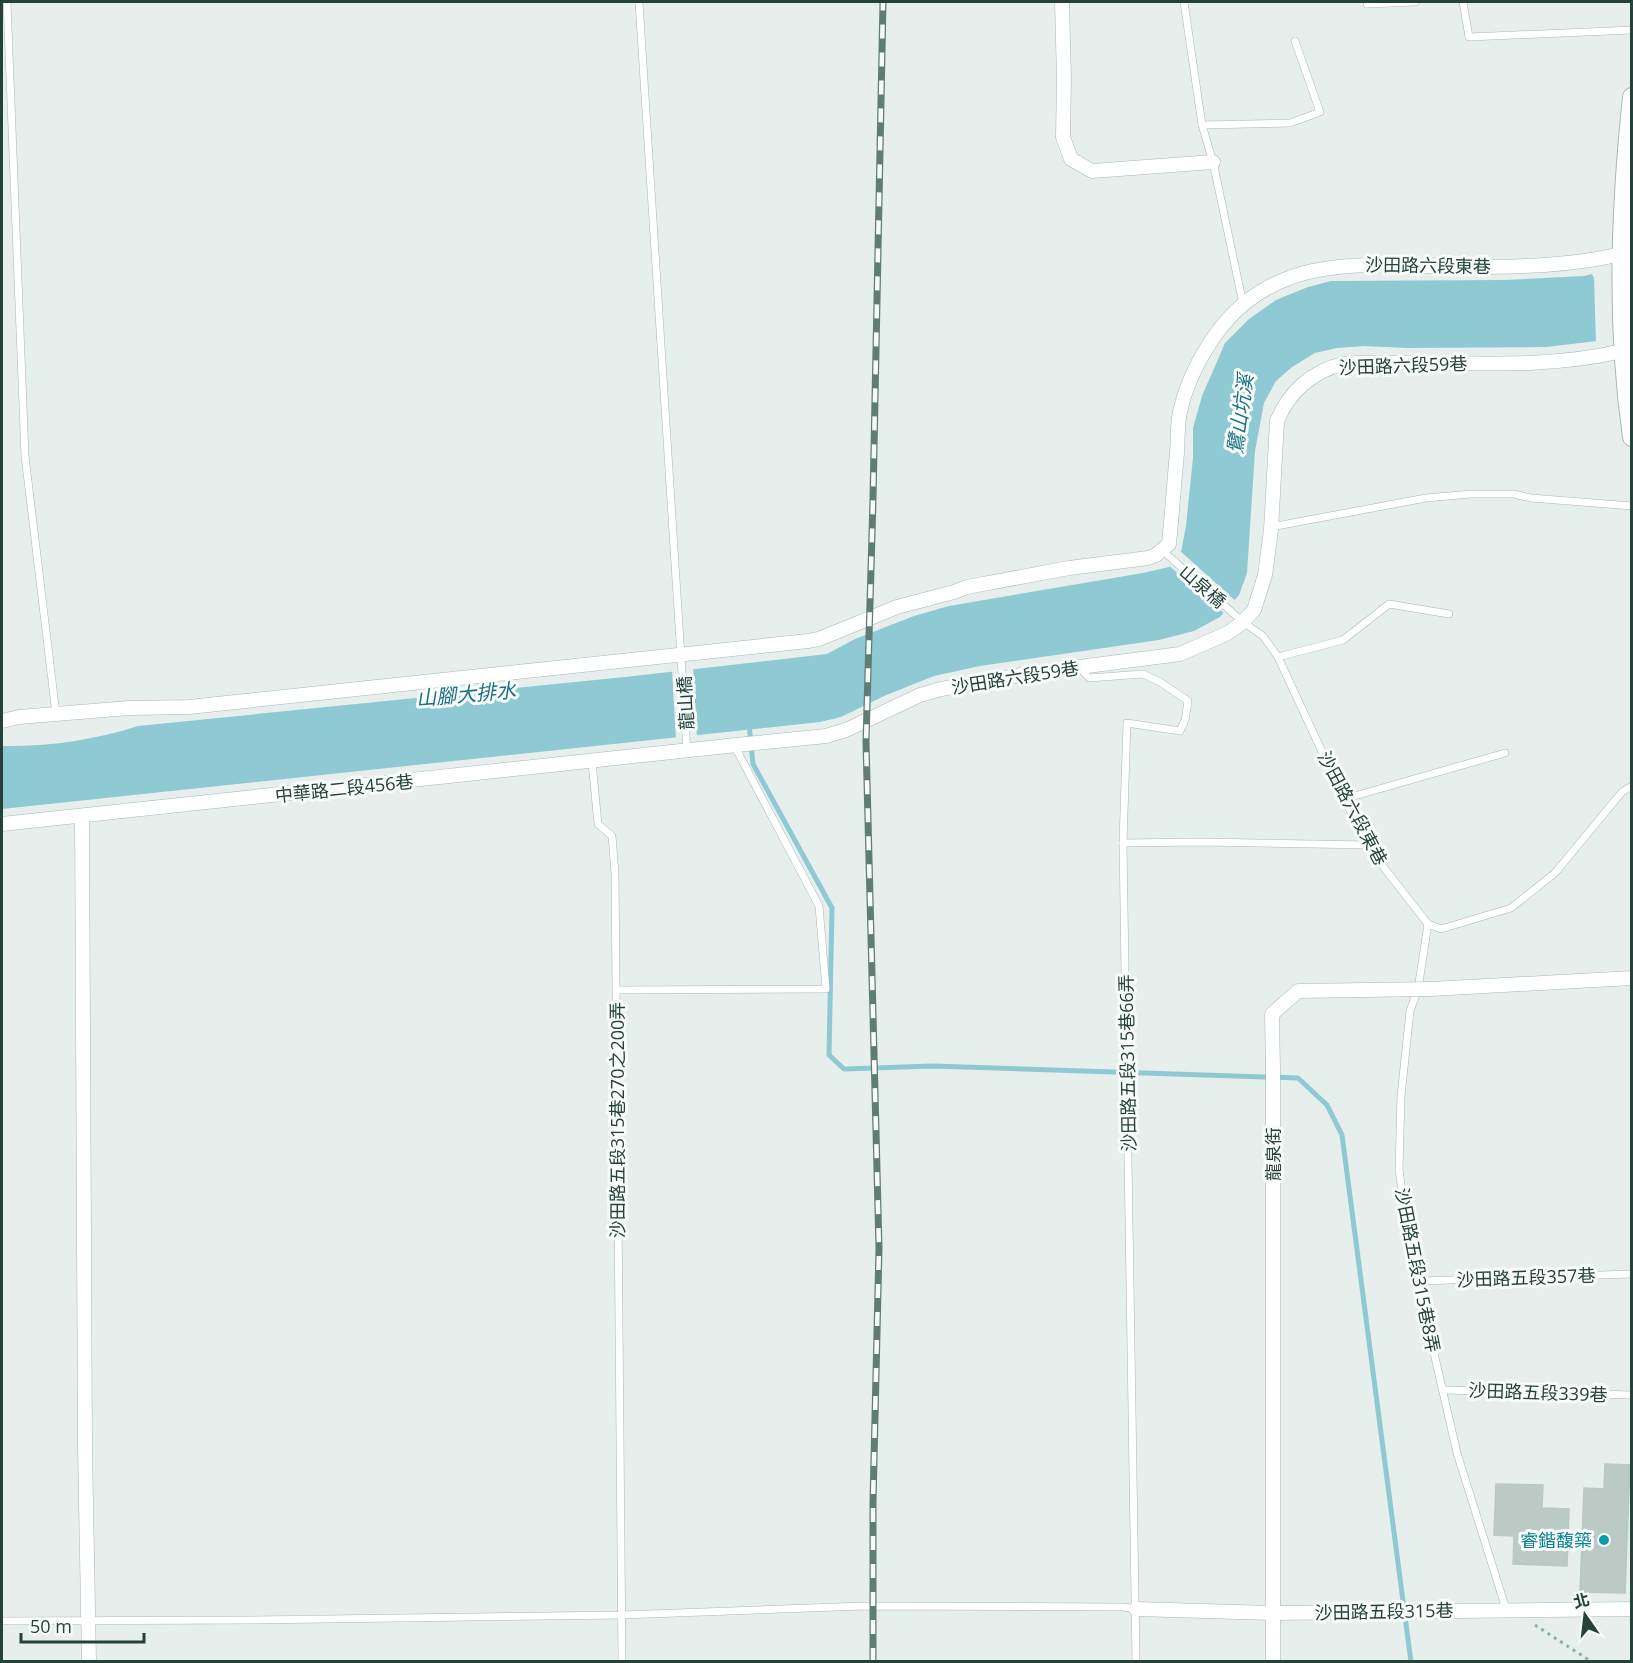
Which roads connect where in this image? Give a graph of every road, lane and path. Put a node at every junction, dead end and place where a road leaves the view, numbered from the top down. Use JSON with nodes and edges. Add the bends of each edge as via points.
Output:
{"nodes":[{"id":1,"x":7,"y":2,"type":"edge"},
{"id":2,"x":639,"y":2,"type":"edge"},
{"id":3,"x":1062,"y":2,"type":"edge"},
{"id":4,"x":1184,"y":2,"type":"edge"},
{"id":5,"x":1415,"y":2,"type":"edge"},
{"id":6,"x":1463,"y":2,"type":"edge"},
{"id":7,"x":1367,"y":4,"type":"dead end"},
{"id":8,"x":1632,"y":30,"type":"edge"},
{"id":9,"x":1295,"y":41,"type":"dead end"},
{"id":10,"x":1632,"y":97,"type":"edge"},
{"id":11,"x":1202,"y":125,"type":"junction"},
{"id":12,"x":1213,"y":162,"type":"junction"},
{"id":13,"x":1625,"y":255,"type":"edge"},
{"id":14,"x":1243,"y":304,"type":"junction"},
{"id":15,"x":1627,"y":350,"type":"edge"},
{"id":16,"x":1632,"y":437,"type":"edge"},
{"id":17,"x":1632,"y":506,"type":"edge"},
{"id":18,"x":1271,"y":527,"type":"junction"},
{"id":19,"x":1163,"y":550,"type":"junction"},
{"id":20,"x":1449,"y":614,"type":"dead end"},
{"id":21,"x":1243,"y":622,"type":"junction"},
{"id":22,"x":682,"y":656,"type":"junction"},
{"id":23,"x":1278,"y":657,"type":"junction"},
{"id":24,"x":1079,"y":667,"type":"junction"},
{"id":25,"x":56,"y":714,"type":"junction"},
{"id":26,"x":2,"y":721,"type":"edge"},
{"id":27,"x":734,"y":745,"type":"junction"},
{"id":28,"x":687,"y":751,"type":"junction"},
{"id":29,"x":1505,"y":753,"type":"dead end"},
{"id":30,"x":592,"y":762,"type":"junction"},
{"id":31,"x":1632,"y":786,"type":"edge"},
{"id":32,"x":1344,"y":799,"type":"junction"},
{"id":33,"x":82,"y":816,"type":"junction"},
{"id":34,"x":2,"y":824,"type":"edge"},
{"id":35,"x":1123,"y":843,"type":"junction"},
{"id":36,"x":1370,"y":845,"type":"junction"},
{"id":37,"x":1428,"y":924,"type":"junction"},
{"id":38,"x":1632,"y":978,"type":"edge"},
{"id":39,"x":617,"y":990,"type":"junction"},
{"id":40,"x":1632,"y":1274,"type":"edge"},
{"id":41,"x":1421,"y":1281,"type":"junction"},
{"id":42,"x":1443,"y":1390,"type":"junction"},
{"id":43,"x":1632,"y":1395,"type":"edge"},
{"id":44,"x":1509,"y":1609,"type":"junction"},
{"id":45,"x":1632,"y":1609,"type":"edge"},
{"id":46,"x":1136,"y":1610,"type":"junction"},
{"id":47,"x":1274,"y":1613,"type":"junction"},
{"id":48,"x":622,"y":1615,"type":"junction"},
{"id":49,"x":2,"y":1621,"type":"edge"},
{"id":50,"x":89,"y":1621,"type":"junction"},
{"id":51,"x":89,"y":1662,"type":"edge"},
{"id":52,"x":622,"y":1662,"type":"edge"},
{"id":53,"x":1136,"y":1662,"type":"edge"},
{"id":54,"x":1273,"y":1662,"type":"edge"},
{"id":55,"x":1592,"y":1662,"type":"edge"}],
"edges":[{"from":1,"to":25,"type":"lane","via":[[25,456]]},
{"from":2,"to":22,"type":"lane","name":"龍山橋"},
{"from":3,"to":12,"type":"street","via":[[1063,137],[1071,159],[1092,171]]},
{"from":4,"to":11,"type":"lane"},
{"from":5,"to":7,"type":"lane"},
{"from":6,"to":8,"type":"lane","via":[[1469,37]]},
{"from":9,"to":11,"type":"lane","via":[[1320,112],[1290,123]]},
{"from":10,"to":13,"type":"street","via":[[1623,174]]},
{"from":11,"to":12,"type":"lane"},
{"from":12,"to":14,"type":"lane"},
{"from":13,"to":14,"type":"street","name":"沙田路六段東巷","via":[[1568,264],[1331,267],[1286,279]]},
{"from":13,"to":15,"type":"street"},
{"from":14,"to":19,"type":"street","name":"沙田路六段東巷","via":[[1206,349],[1190,382],[1180,413],[1169,544]]},
{"from":15,"to":16,"type":"street"},
{"from":15,"to":18,"type":"street","name":"沙田路六段59巷","via":[[1548,363],[1359,363],[1320,372],[1298,388],[1277,421]]},
{"from":17,"to":18,"type":"lane","via":[[1514,494],[1471,494],[1426,498]]},
{"from":18,"to":21,"type":"street","name":"沙田路六段59巷","via":[[1265,575],[1254,610]]},
{"from":19,"to":21,"type":"lane","name":"山泉橋"},
{"from":19,"to":22,"type":"street","via":[[1133,561],[967,587],[897,607],[819,639]]},
{"from":20,"to":23,"type":"lane","via":[[1389,604],[1343,640]]},
{"from":21,"to":23,"type":"lane","name":"沙田路六段東巷","via":[[1263,636]]},
{"from":21,"to":24,"type":"street","name":"沙田路六段59巷","via":[[1228,633],[1180,654]]},
{"from":22,"to":25,"type":"street","via":[[189,707]]},
{"from":22,"to":28,"type":"lane","name":"龍山橋"},
{"from":23,"to":32,"type":"lane","name":"沙田路六段東巷"},
{"from":24,"to":27,"type":"street","name":"沙田路六段59巷","via":[[941,689],[826,736]]},
{"from":24,"to":35,"type":"lane","name":"沙田路五段315巷66弄","via":[[1089,678],[1143,674],[1188,701],[1180,731],[1127,723]]},
{"from":25,"to":26,"type":"street"},
{"from":27,"to":28,"type":"street","name":"沙田路六段59巷"},
{"from":27,"to":39,"type":"lane","name":"沙田路五段315巷270之200弄","via":[[819,906],[826,989]]},
{"from":28,"to":30,"type":"street","name":"中華路二段456巷"},
{"from":29,"to":32,"type":"lane"},
{"from":30,"to":33,"type":"street","name":"中華路二段456巷"},
{"from":30,"to":39,"type":"lane","via":[[598,824],[612,836]]},
{"from":31,"to":37,"type":"lane","via":[[1622,792],[1555,873],[1511,908],[1441,930]]},
{"from":32,"to":36,"type":"lane","name":"沙田路六段東巷"},
{"from":33,"to":34,"type":"street","name":"中華路二段456巷"},
{"from":33,"to":50,"type":"street","via":[[84,1436]]},
{"from":35,"to":36,"type":"lane"},
{"from":35,"to":46,"type":"lane","name":"沙田路五段315巷66弄"},
{"from":36,"to":37,"type":"lane","name":"沙田路六段東巷"},
{"from":37,"to":41,"type":"lane","name":"沙田路五段315巷8弄","via":[[1418,989],[1410,1011],[1401,1096],[1400,1169],[1405,1214]]},
{"from":38,"to":47,"type":"street","name":"龍泉街","bridge":true,"via":[[1431,989],[1298,991],[1272,1014]]},
{"from":39,"to":48,"type":"lane","name":"沙田路五段315巷270之200弄"},
{"from":40,"to":41,"type":"lane","name":"沙田路五段357巷"},
{"from":41,"to":42,"type":"lane","name":"沙田路五段315巷8弄"},
{"from":42,"to":43,"type":"lane","name":"沙田路五段339巷"},
{"from":42,"to":44,"type":"lane","name":"沙田路五段315巷8弄","via":[[1457,1453]]},
{"from":44,"to":45,"type":"street","name":"沙田路五段315巷"},
{"from":44,"to":47,"type":"street","name":"沙田路五段315巷"},
{"from":44,"to":55,"type":"path"},
{"from":46,"to":47,"type":"street","name":"沙田路五段315巷"},
{"from":46,"to":48,"type":"lane","via":[[1124,1606],[873,1606]]},
{"from":46,"to":53,"type":"lane","name":"沙田路五段315巷66弄"},
{"from":47,"to":54,"type":"street","name":"龍泉街"},
{"from":48,"to":50,"type":"lane"},
{"from":48,"to":52,"type":"lane","name":"沙田路五段315巷270之200弄"},
{"from":49,"to":50,"type":"lane"},
{"from":50,"to":51,"type":"street"}]}
